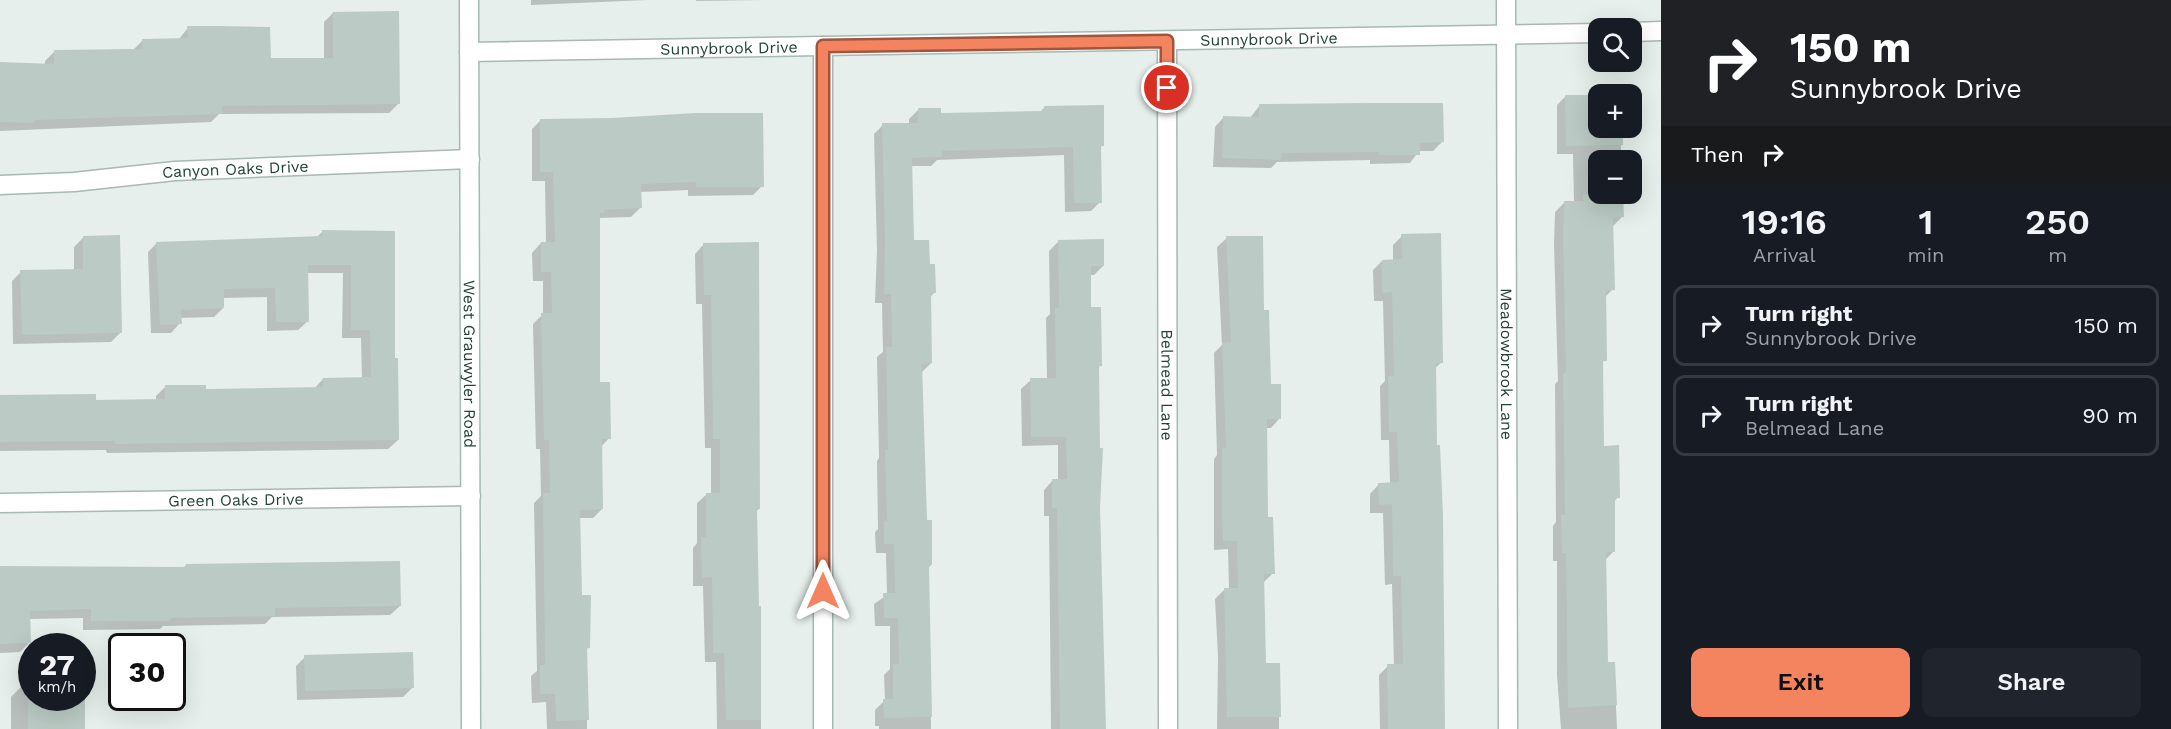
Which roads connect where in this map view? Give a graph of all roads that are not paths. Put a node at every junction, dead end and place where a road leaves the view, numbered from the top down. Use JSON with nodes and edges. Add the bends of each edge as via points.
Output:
{"nodes":[{"id":1,"x":469,"y":0,"type":"edge"},
{"id":2,"x":1506,"y":0,"type":"edge"},
{"id":3,"x":1661,"y":31,"type":"edge"},
{"id":4,"x":1642,"y":32,"type":"edge"},
{"id":5,"x":1588,"y":33,"type":"edge"},
{"id":6,"x":1506,"y":35,"type":"junction"},
{"id":7,"x":1167,"y":41,"type":"junction"},
{"id":8,"x":823,"y":46,"type":"junction"},
{"id":9,"x":469,"y":52,"type":"junction"},
{"id":10,"x":470,"y":159,"type":"junction"},
{"id":11,"x":0,"y":185,"type":"edge"},
{"id":12,"x":471,"y":496,"type":"junction"},
{"id":13,"x":0,"y":503,"type":"edge"},
{"id":14,"x":471,"y":729,"type":"edge"},
{"id":15,"x":823,"y":729,"type":"edge"},
{"id":16,"x":1168,"y":729,"type":"edge"},
{"id":17,"x":1508,"y":729,"type":"edge"}],
"edges":[{"from":1,"to":9,"type":"street","name":"West Grauwyler Road"},
{"from":2,"to":6,"type":"street","name":"Meadowbrook Lane"},
{"from":3,"to":4,"type":"street"},
{"from":5,"to":6,"type":"street","name":"Sunnybrook Drive"},
{"from":6,"to":7,"type":"street","name":"Sunnybrook Drive"},
{"from":6,"to":17,"type":"street","name":"Meadowbrook Lane"},
{"from":7,"to":8,"type":"street","name":"Sunnybrook Drive"},
{"from":7,"to":16,"type":"street","name":"Belmead Lane"},
{"from":8,"to":9,"type":"street","name":"Sunnybrook Drive"},
{"from":8,"to":15,"type":"street"},
{"from":9,"to":10,"type":"street","name":"West Grauwyler Road"},
{"from":10,"to":11,"type":"street","name":"Canyon Oaks Drive","via":[[175,171]]},
{"from":10,"to":12,"type":"street","name":"West Grauwyler Road"},
{"from":12,"to":13,"type":"street","name":"Green Oaks Drive"},
{"from":12,"to":14,"type":"street","name":"West Grauwyler Road"}]}
